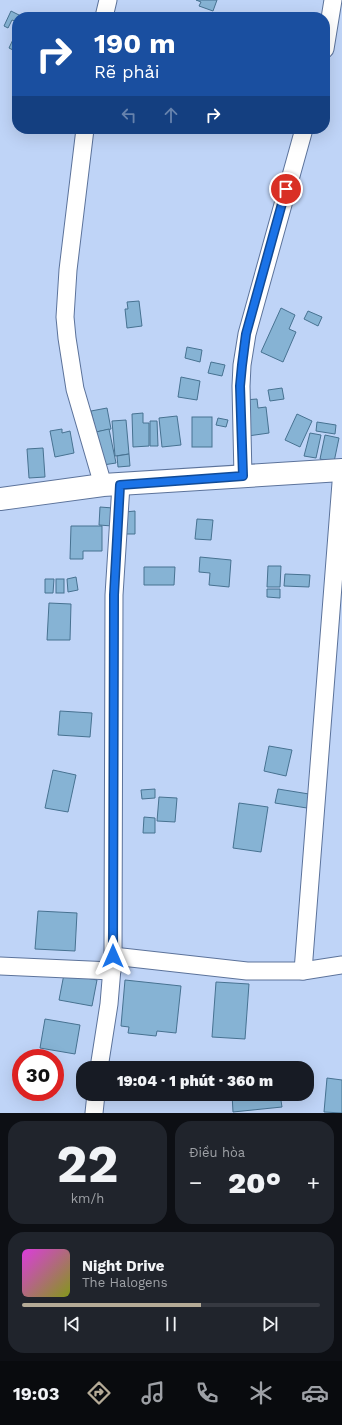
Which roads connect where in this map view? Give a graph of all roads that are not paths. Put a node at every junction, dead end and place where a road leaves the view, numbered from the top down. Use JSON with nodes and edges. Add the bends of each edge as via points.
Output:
{"nodes":[{"id":1,"x":108,"y":0,"type":"edge"},
{"id":2,"x":333,"y":0,"type":"edge"},
{"id":3,"x":105,"y":12,"type":"edge"},
{"id":4,"x":330,"y":18,"type":"edge"},
{"id":5,"x":84,"y":134,"type":"edge"},
{"id":6,"x":303,"y":134,"type":"edge"},
{"id":7,"x":342,"y":470,"type":"edge"},
{"id":8,"x":243,"y":476,"type":"junction"},
{"id":9,"x":112,"y":485,"type":"junction"},
{"id":10,"x":0,"y":499,"type":"edge"},
{"id":11,"x":112,"y":964,"type":"junction"},
{"id":12,"x":342,"y":965,"type":"edge"},
{"id":13,"x":0,"y":966,"type":"edge"},
{"id":14,"x":303,"y":971,"type":"junction"},
{"id":15,"x":100,"y":1061,"type":"edge"},
{"id":16,"x":95,"y":1101,"type":"edge"},
{"id":17,"x":94,"y":1113,"type":"edge"}],
"edges":[{"from":1,"to":3,"type":"street"},
{"from":2,"to":4,"type":"street"},
{"from":5,"to":9,"type":"street","via":[[65,316],[76,389]]},
{"from":6,"to":8,"type":"street","via":[[246,334],[240,386]]},
{"from":7,"to":8,"type":"main road"},
{"from":7,"to":14,"type":"street"},
{"from":8,"to":9,"type":"main road"},
{"from":9,"to":10,"type":"main road"},
{"from":9,"to":11,"type":"street"},
{"from":11,"to":13,"type":"street"},
{"from":11,"to":14,"type":"street"},
{"from":11,"to":15,"type":"street"},
{"from":12,"to":14,"type":"street"},
{"from":16,"to":17,"type":"street"}]}
